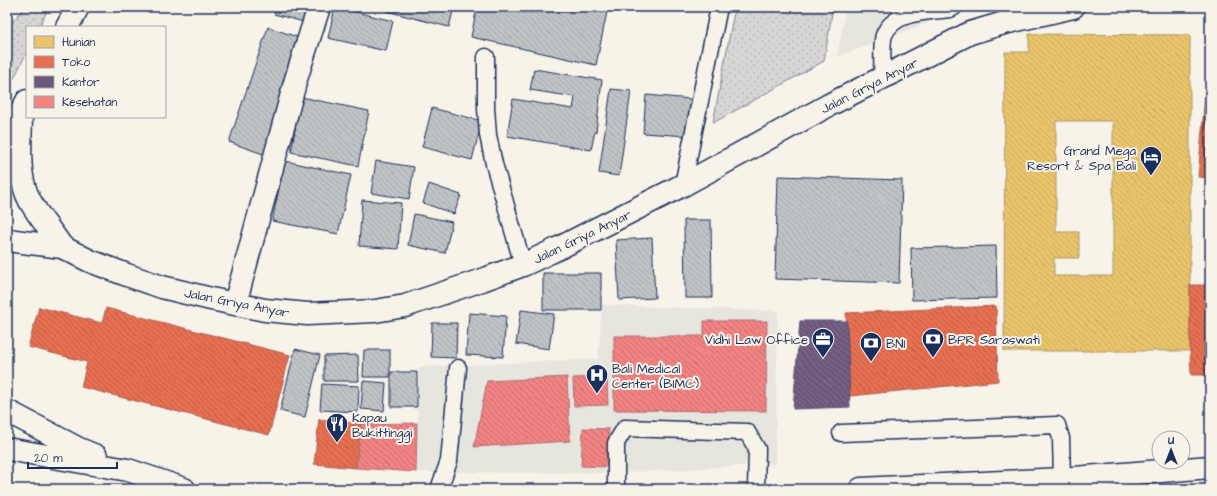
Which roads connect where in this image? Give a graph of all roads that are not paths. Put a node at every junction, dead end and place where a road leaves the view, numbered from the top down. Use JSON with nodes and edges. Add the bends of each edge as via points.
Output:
{"nodes":[{"id":1,"x":78,"y":7,"type":"edge"},
{"id":2,"x":319,"y":7,"type":"edge"},
{"id":3,"x":718,"y":7,"type":"edge"},
{"id":4,"x":954,"y":7,"type":"edge"},
{"id":5,"x":1073,"y":7,"type":"edge"},
{"id":6,"x":68,"y":26,"type":"edge"},
{"id":7,"x":486,"y":57,"type":"dead end"},
{"id":8,"x":882,"y":78,"type":"junction"},
{"id":9,"x":24,"y":107,"type":"edge"},
{"id":10,"x":7,"y":138,"type":"edge"},
{"id":11,"x":683,"y":185,"type":"junction"},
{"id":12,"x":7,"y":240,"type":"edge"},
{"id":13,"x":62,"y":247,"type":"junction"},
{"id":14,"x":523,"y":264,"type":"junction"},
{"id":15,"x":235,"y":304,"type":"junction"},
{"id":16,"x":458,"y":368,"type":"dead end"},
{"id":17,"x":7,"y":411,"type":"edge"},
{"id":18,"x":841,"y":433,"type":"dead end"},
{"id":19,"x":7,"y":449,"type":"edge"},
{"id":20,"x":1210,"y":467,"type":"edge"},
{"id":21,"x":128,"y":470,"type":"junction"},
{"id":22,"x":1062,"y":479,"type":"junction"},
{"id":23,"x":184,"y":489,"type":"edge"},
{"id":24,"x":439,"y":489,"type":"edge"},
{"id":25,"x":616,"y":489,"type":"edge"},
{"id":26,"x":756,"y":489,"type":"edge"},
{"id":27,"x":861,"y":489,"type":"edge"}],
"edges":[{"from":1,"to":6,"type":"main road"},
{"from":2,"to":15,"type":"main road","via":[[296,79]]},
{"from":3,"to":11,"type":"lane"},
{"from":4,"to":8,"type":"lane","via":[[904,16],[888,28],[884,36]]},
{"from":5,"to":8,"type":"main road","name":"Jalan Griya Anyar","via":[[970,33]]},
{"from":7,"to":14,"type":"lane","via":[[488,135]]},
{"from":8,"to":11,"type":"main road","name":"Jalan Griya Anyar"},
{"from":9,"to":10,"type":"main road"},
{"from":9,"to":13,"type":"main road","name":"Jalan Griya Anyar","via":[[20,161],[24,181],[30,200]]},
{"from":11,"to":14,"type":"main road","name":"Jalan Griya Anyar"},
{"from":12,"to":13,"type":"main road","name":"Jalan Griya Anyar"},
{"from":13,"to":15,"type":"main road","name":"Jalan Griya Anyar","via":[[90,261],[162,287]]},
{"from":14,"to":15,"type":"main road","name":"Jalan Griya Anyar","via":[[405,306],[307,314]]},
{"from":16,"to":24,"type":"lane","via":[[450,461]]},
{"from":17,"to":21,"type":"main road","via":[[79,449]]},
{"from":18,"to":22,"type":"lane","via":[[1057,425],[1061,438]]},
{"from":19,"to":21,"type":"main road"},
{"from":20,"to":22,"type":"main road"},
{"from":21,"to":23,"type":"main road"},
{"from":22,"to":27,"type":"main road"},
{"from":25,"to":26,"type":"lane","via":[[616,443],[625,428],[747,432],[757,449]]}]}
